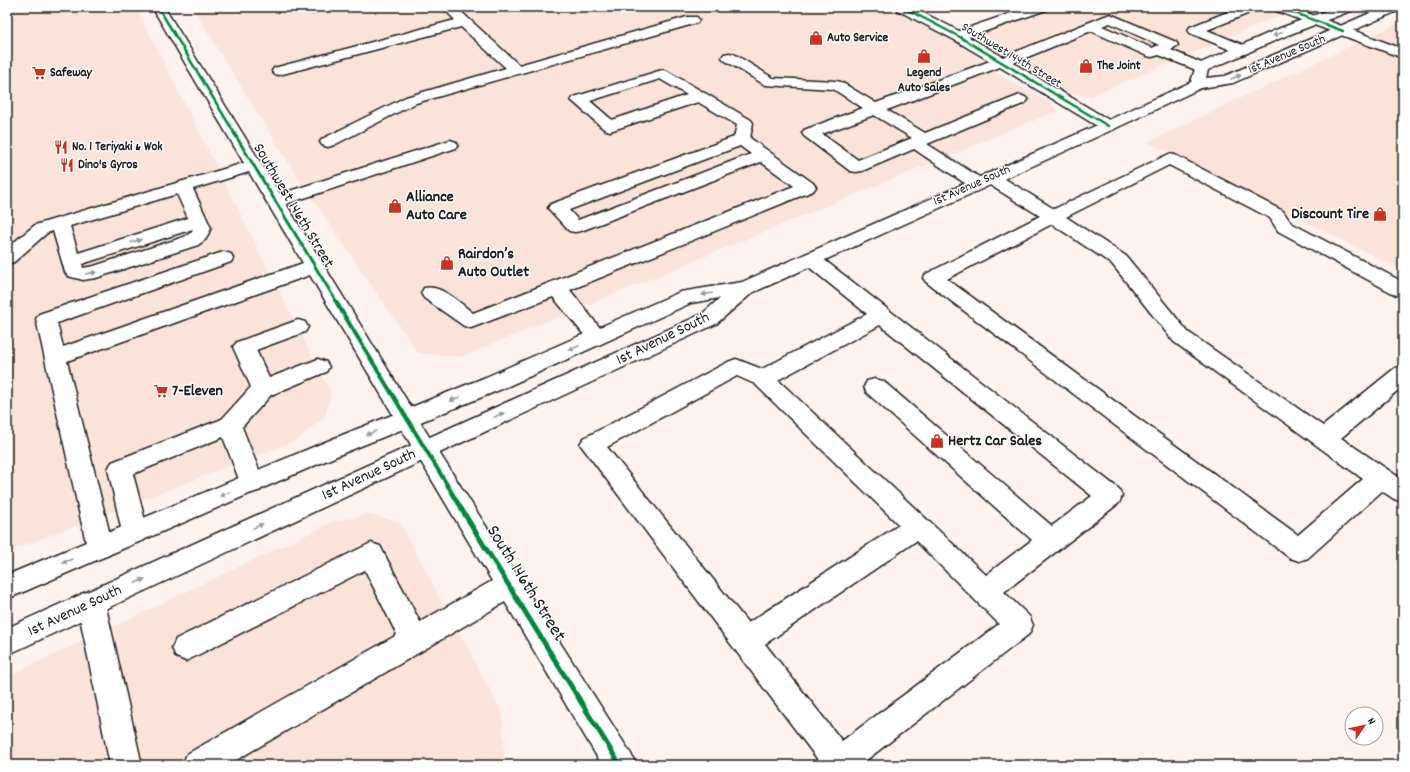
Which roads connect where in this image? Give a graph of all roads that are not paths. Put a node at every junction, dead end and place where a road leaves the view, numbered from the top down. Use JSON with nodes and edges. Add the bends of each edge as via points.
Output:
{"nodes":[{"id":1,"x":158,"y":7,"type":"edge"},
{"id":2,"x":448,"y":7,"type":"edge"},
{"id":3,"x":902,"y":7,"type":"edge"},
{"id":4,"x":1041,"y":7,"type":"edge"},
{"id":5,"x":1231,"y":7,"type":"edge"},
{"id":6,"x":1279,"y":7,"type":"edge"},
{"id":7,"x":1348,"y":7,"type":"edge"},
{"id":8,"x":1394,"y":7,"type":"edge"},
{"id":9,"x":692,"y":20,"type":"dead end"},
{"id":10,"x":1314,"y":20,"type":"junction"},
{"id":11,"x":464,"y":22,"type":"junction"},
{"id":12,"x":1344,"y":31,"type":"junction"},
{"id":13,"x":958,"y":36,"type":"junction"},
{"id":14,"x":1243,"y":50,"type":"junction"},
{"id":15,"x":1403,"y":54,"type":"edge"},
{"id":16,"x":729,"y":57,"type":"dead end"},
{"id":17,"x":1002,"y":62,"type":"junction"},
{"id":18,"x":516,"y":70,"type":"junction"},
{"id":19,"x":279,"y":71,"type":"dead end"},
{"id":20,"x":1199,"y":76,"type":"junction"},
{"id":21,"x":700,"y":96,"type":"junction"},
{"id":22,"x":1020,"y":100,"type":"dead end"},
{"id":23,"x":875,"y":109,"type":"junction"},
{"id":24,"x":1108,"y":126,"type":"junction"},
{"id":25,"x":742,"y":140,"type":"junction"},
{"id":26,"x":919,"y":141,"type":"junction"},
{"id":27,"x":328,"y":142,"type":"dead end"},
{"id":28,"x":450,"y":145,"type":"dead end"},
{"id":29,"x":764,"y":155,"type":"junction"},
{"id":30,"x":255,"y":165,"type":"junction"},
{"id":31,"x":985,"y":181,"type":"junction"},
{"id":32,"x":183,"y":187,"type":"junction"},
{"id":33,"x":276,"y":201,"type":"junction"},
{"id":34,"x":1053,"y":216,"type":"junction"},
{"id":35,"x":60,"y":224,"type":"junction"},
{"id":36,"x":7,"y":258,"type":"edge"},
{"id":37,"x":224,"y":258,"type":"dead end"},
{"id":38,"x":811,"y":259,"type":"junction"},
{"id":39,"x":315,"y":266,"type":"junction"},
{"id":40,"x":557,"y":288,"type":"junction"},
{"id":41,"x":746,"y":288,"type":"junction"},
{"id":42,"x":1403,"y":290,"type":"edge"},
{"id":43,"x":431,"y":293,"type":"dead end"},
{"id":44,"x":882,"y":315,"type":"junction"},
{"id":45,"x":298,"y":327,"type":"dead end"},
{"id":46,"x":597,"y":337,"type":"junction"},
{"id":47,"x":56,"y":357,"type":"junction"},
{"id":48,"x":318,"y":367,"type":"dead end"},
{"id":49,"x":1403,"y":374,"type":"edge"},
{"id":50,"x":763,"y":378,"type":"junction"},
{"id":51,"x":876,"y":387,"type":"dead end"},
{"id":52,"x":264,"y":389,"type":"junction"},
{"id":53,"x":407,"y":418,"type":"junction"},
{"id":54,"x":230,"y":425,"type":"junction"},
{"id":55,"x":1324,"y":439,"type":"junction"},
{"id":56,"x":425,"y":449,"type":"junction"},
{"id":57,"x":1380,"y":478,"type":"junction"},
{"id":58,"x":252,"y":483,"type":"junction"},
{"id":59,"x":1403,"y":492,"type":"edge"},
{"id":60,"x":918,"y":526,"type":"junction"},
{"id":61,"x":135,"y":532,"type":"junction"},
{"id":62,"x":1051,"y":541,"type":"junction"},
{"id":63,"x":100,"y":547,"type":"junction"},
{"id":64,"x":510,"y":585,"type":"junction"},
{"id":65,"x":7,"y":587,"type":"edge"},
{"id":66,"x":984,"y":591,"type":"junction"},
{"id":67,"x":91,"y":604,"type":"junction"},
{"id":68,"x":414,"y":640,"type":"junction"},
{"id":69,"x":745,"y":641,"type":"junction"},
{"id":70,"x":7,"y":642,"type":"edge"},
{"id":71,"x":186,"y":648,"type":"dead end"},
{"id":72,"x":126,"y":765,"type":"edge"},
{"id":73,"x":198,"y":765,"type":"edge"},
{"id":74,"x":620,"y":765,"type":"edge"}],
"edges":[{"from":1,"to":30,"type":"main road","name":"Southwest 146th Street"},
{"from":2,"to":11,"type":"main road"},
{"from":3,"to":13,"type":"main road","name":"Southwest 144th Street"},
{"from":4,"to":13,"type":"main road"},
{"from":5,"to":14,"type":"main road","via":[[1242,11],[1195,30]]},
{"from":6,"to":10,"type":"main road"},
{"from":7,"to":10,"type":"main road","name":"1st Avenue South"},
{"from":8,"to":12,"type":"main road","name":"1st Avenue South"},
{"from":9,"to":18,"type":"main road"},
{"from":10,"to":12,"type":"main road"},
{"from":10,"to":14,"type":"main road","name":"1st Avenue South","one_way":true},
{"from":11,"to":18,"type":"main road"},
{"from":11,"to":19,"type":"main road"},
{"from":12,"to":15,"type":"main road"},
{"from":20,"to":12,"type":"main road","name":"1st Avenue South","one_way":true,"via":[[1228,80]]},
{"from":13,"to":17,"type":"main road","name":"Southwest 144th Street"},
{"from":14,"to":20,"type":"main road","name":"1st Avenue South"},
{"from":16,"to":23,"type":"main road","via":[[770,82],[836,85]]},
{"from":17,"to":20,"type":"main road","via":[[1091,26],[1152,53],[1159,50]]},
{"from":17,"to":23,"type":"main road"},
{"from":17,"to":24,"type":"main road","name":"Southwest 144th Street"},
{"from":18,"to":27,"type":"main road","via":[[411,100]]},
{"from":20,"to":24,"type":"main road","name":"1st Avenue South"},
{"from":21,"to":21,"type":"main road","via":[[662,74],[579,100],[610,126]]},
{"from":21,"to":25,"type":"main road","via":[[745,123]]},
{"from":22,"to":26,"type":"main road"},
{"from":23,"to":26,"type":"main road"},
{"from":23,"to":26,"type":"main road","via":[[810,134],[856,166]]},
{"from":24,"to":31,"type":"main road","name":"1st Avenue South"},
{"from":25,"to":29,"type":"main road"},
{"from":25,"to":29,"type":"main road","via":[[557,208],[575,227]]},
{"from":26,"to":31,"type":"main road"},
{"from":28,"to":33,"type":"main road"},
{"from":29,"to":40,"type":"main road","via":[[807,187]]},
{"from":30,"to":32,"type":"main road"},
{"from":30,"to":33,"type":"main road","name":"Southwest 146th Street"},
{"from":31,"to":34,"type":"main road"},
{"from":31,"to":38,"type":"main road","name":"1st Avenue South"},
{"from":32,"to":35,"type":"main road"},
{"from":35,"to":32,"type":"main road","one_way":true,"via":[[75,272],[96,272],[192,241],[200,235],[202,228]]},
{"from":33,"to":39,"type":"main road","name":"Southwest 146th Street"},
{"from":34,"to":42,"type":"main road","via":[[1169,159],[1277,215],[1284,227]]},
{"from":34,"to":55,"type":"main road","via":[[1119,260],[1181,337]]},
{"from":34,"to":57,"type":"main road","via":[[933,278],[1298,550]]},
{"from":35,"to":36,"type":"main road","via":[[41,230]]},
{"from":37,"to":47,"type":"main road","via":[[46,319]]},
{"from":38,"to":41,"type":"main road","name":"1st Avenue South"},
{"from":38,"to":44,"type":"main road"},
{"from":39,"to":47,"type":"main road"},
{"from":39,"to":53,"type":"main road","name":"Southwest 146th Street"},
{"from":40,"to":43,"type":"main road","via":[[471,321]]},
{"from":40,"to":46,"type":"main road"},
{"from":41,"to":46,"type":"main road","name":"1st Avenue South","one_way":true,"via":[[687,297]]},
{"from":56,"to":41,"type":"main road","name":"1st Avenue South","one_way":true,"via":[[709,318]]},
{"from":44,"to":50,"type":"main road"},
{"from":44,"to":62,"type":"main road","via":[[1110,496]]},
{"from":45,"to":52,"type":"main road","via":[[244,347]]},
{"from":46,"to":53,"type":"main road","name":"1st Avenue South","one_way":true},
{"from":47,"to":63,"type":"main road"},
{"from":48,"to":52,"type":"main road"},
{"from":49,"to":55,"type":"main road"},
{"from":50,"to":60,"type":"main road"},
{"from":50,"to":69,"type":"main road","via":[[736,367],[592,444]]},
{"from":51,"to":62,"type":"main road"},
{"from":52,"to":54,"type":"main road"},
{"from":53,"to":56,"type":"main road","name":"South 146th Street"},
{"from":53,"to":58,"type":"main road","name":"1st Avenue South","one_way":true},
{"from":54,"to":58,"type":"main road"},
{"from":54,"to":61,"type":"main road","via":[[120,469]]},
{"from":55,"to":57,"type":"main road"},
{"from":56,"to":64,"type":"main road","name":"South 146th Street"},
{"from":67,"to":56,"type":"main road","name":"1st Avenue South","one_way":true},
{"from":57,"to":59,"type":"main road"},
{"from":58,"to":61,"type":"main road","name":"1st Avenue South","one_way":true},
{"from":60,"to":66,"type":"main road"},
{"from":60,"to":69,"type":"main road"},
{"from":61,"to":63,"type":"main road","name":"1st Avenue South"},
{"from":62,"to":66,"type":"main road"},
{"from":63,"to":65,"type":"main road","name":"1st Avenue South","one_way":true},
{"from":64,"to":68,"type":"main road"},
{"from":64,"to":74,"type":"main road","name":"South 146th Street"},
{"from":66,"to":69,"type":"main road","via":[[1019,625],[839,762]]},
{"from":67,"to":70,"type":"main road","name":"1st Avenue South"},
{"from":67,"to":72,"type":"main road"},
{"from":68,"to":71,"type":"main road","via":[[371,554]]},
{"from":68,"to":73,"type":"main road"}]}
